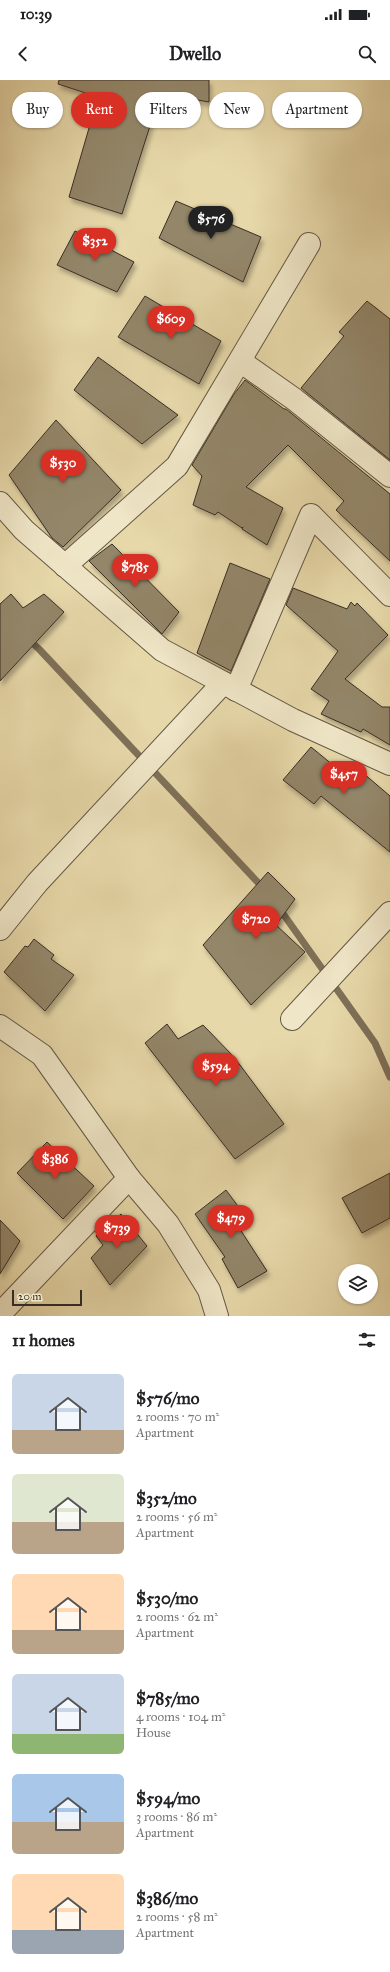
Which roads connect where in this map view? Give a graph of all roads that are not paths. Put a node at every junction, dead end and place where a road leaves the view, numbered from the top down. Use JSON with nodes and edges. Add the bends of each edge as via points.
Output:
{"nodes":[{"id":1,"x":309,"y":244,"type":"dead end"},
{"id":2,"x":240,"y":361,"type":"junction"},
{"id":3,"x":390,"y":476,"type":"edge"},
{"id":4,"x":0,"y":502,"type":"edge"},
{"id":5,"x":65,"y":566,"type":"junction"},
{"id":6,"x":390,"y":595,"type":"edge"},
{"id":7,"x":229,"y":687,"type":"junction"},
{"id":8,"x":390,"y":764,"type":"edge"},
{"id":9,"x":390,"y":913,"type":"edge"},
{"id":10,"x":0,"y":930,"type":"edge"},
{"id":11,"x":292,"y":1019,"type":"dead end"},
{"id":12,"x":0,"y":1026,"type":"edge"},
{"id":13,"x":129,"y":1178,"type":"junction"},
{"id":14,"x":0,"y":1314,"type":"edge"},
{"id":15,"x":217,"y":1316,"type":"edge"}],
"edges":[{"from":1,"to":2,"type":"street"},
{"from":2,"to":3,"type":"street","via":[[294,399]]},
{"from":2,"to":5,"type":"street","via":[[177,466]]},
{"from":4,"to":5,"type":"street","via":[[24,530]]},
{"from":5,"to":7,"type":"street","via":[[162,650]]},
{"from":6,"to":7,"type":"street","via":[[311,516]]},
{"from":7,"to":8,"type":"street","via":[[293,720]]},
{"from":7,"to":10,"type":"street","via":[[37,883]]},
{"from":9,"to":11,"type":"street"},
{"from":12,"to":13,"type":"street","via":[[42,1055]]},
{"from":13,"to":14,"type":"street"},
{"from":13,"to":15,"type":"street","via":[[168,1224],[208,1290]]}]}
